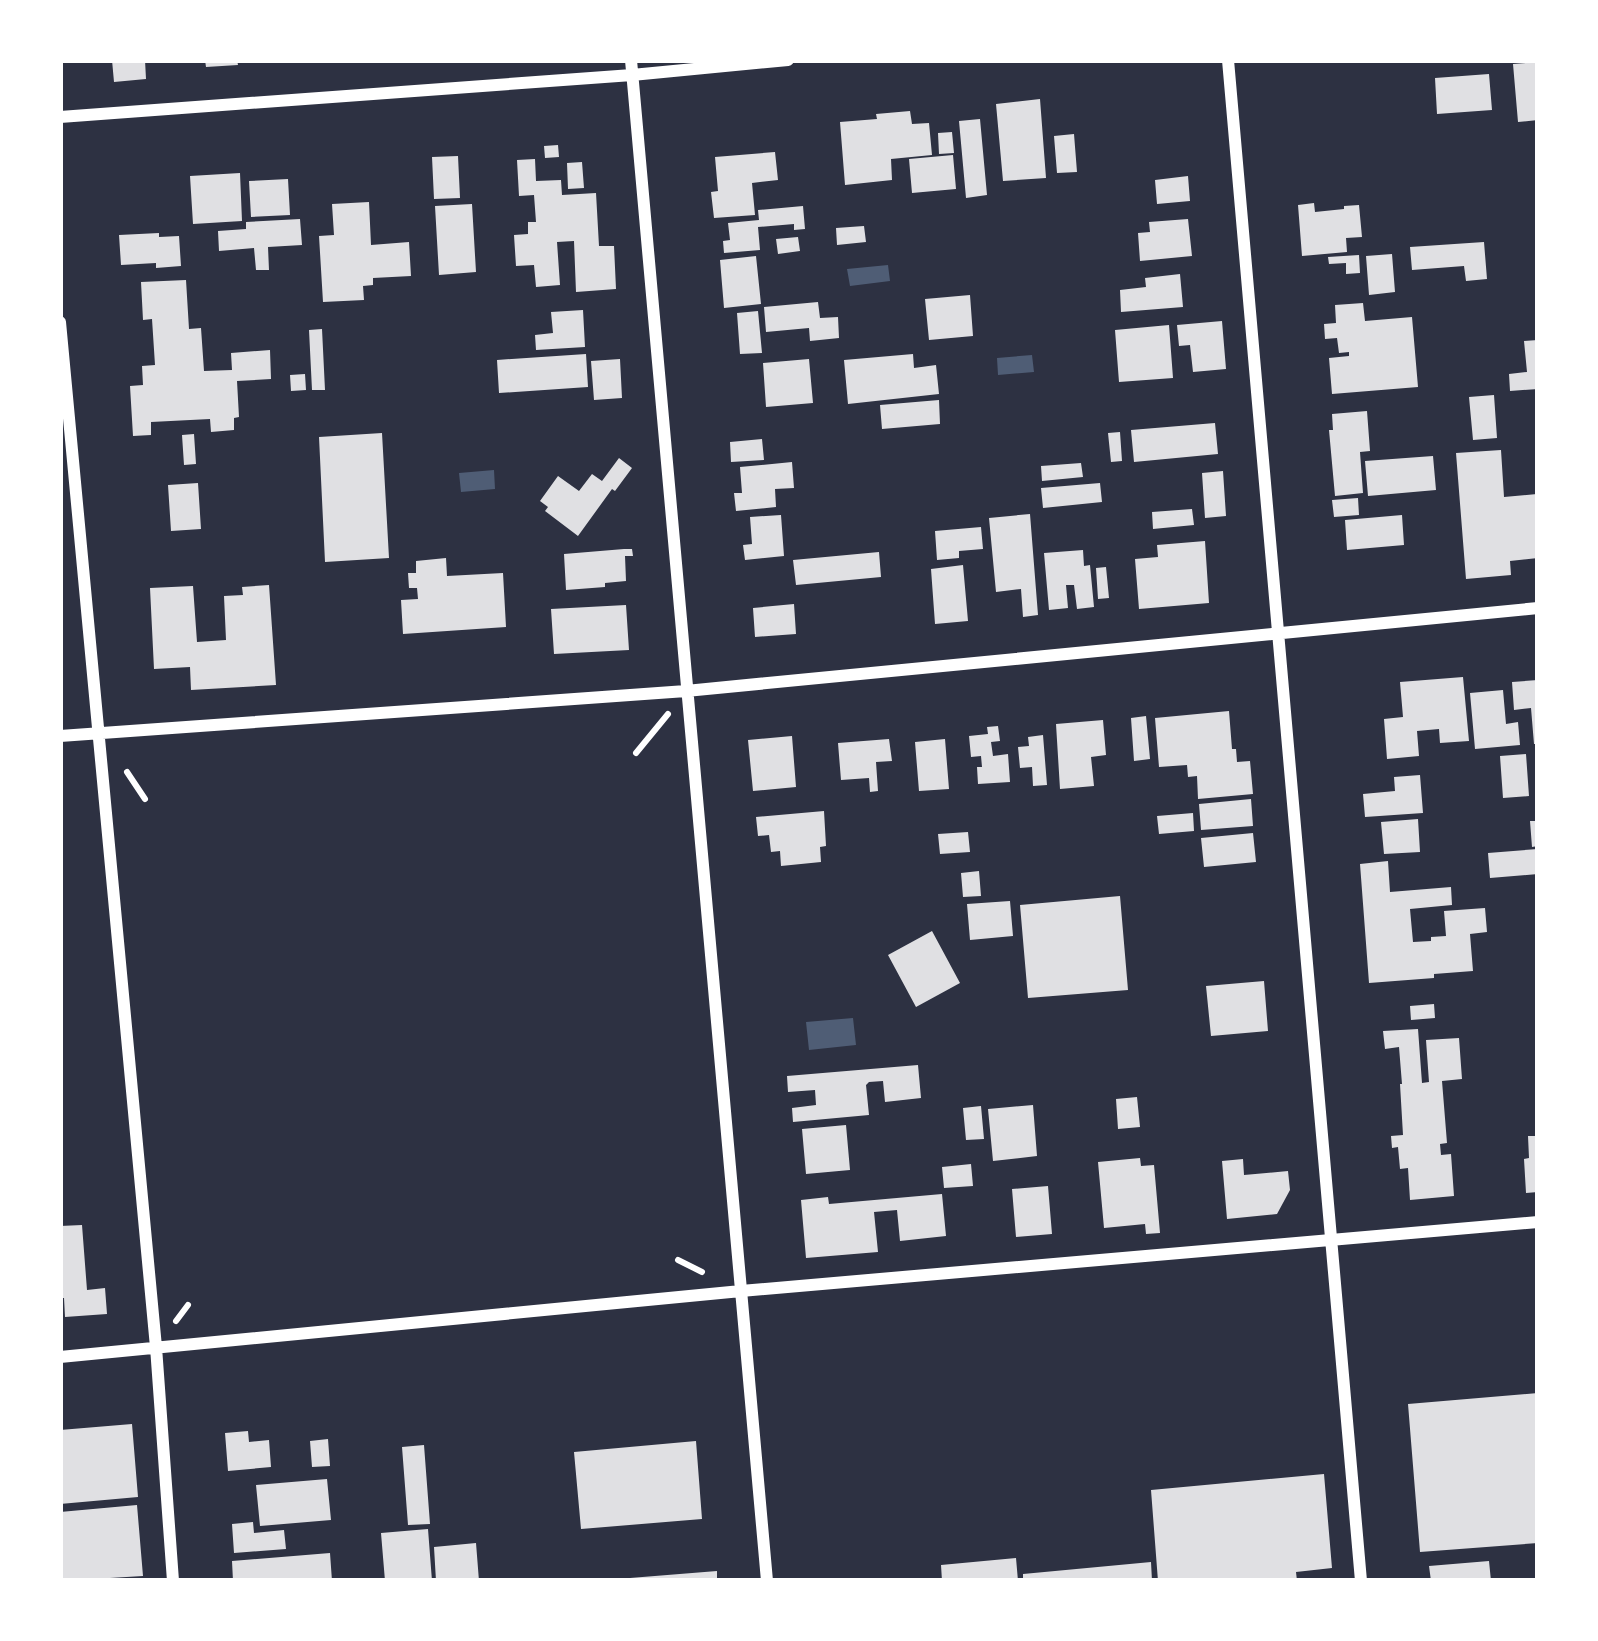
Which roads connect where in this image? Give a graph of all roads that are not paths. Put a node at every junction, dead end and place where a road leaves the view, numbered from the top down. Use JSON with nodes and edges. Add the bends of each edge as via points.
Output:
{"nodes":[{"id":1,"x":631,"y":60,"type":"edge"},
{"id":2,"x":788,"y":60,"type":"edge"},
{"id":3,"x":1228,"y":60,"type":"edge"},
{"id":4,"x":632,"y":75,"type":"junction"},
{"id":5,"x":60,"y":117,"type":"edge"},
{"id":6,"x":60,"y":322,"type":"edge"},
{"id":7,"x":1538,"y":608,"type":"edge"},
{"id":8,"x":1277,"y":634,"type":"junction"},
{"id":9,"x":686,"y":691,"type":"junction"},
{"id":10,"x":100,"y":732,"type":"junction"},
{"id":11,"x":60,"y":736,"type":"edge"},
{"id":12,"x":1538,"y":1222,"type":"edge"},
{"id":13,"x":1332,"y":1241,"type":"junction"},
{"id":14,"x":741,"y":1292,"type":"junction"},
{"id":15,"x":156,"y":1347,"type":"junction"},
{"id":16,"x":60,"y":1357,"type":"edge"},
{"id":17,"x":173,"y":1581,"type":"edge"},
{"id":18,"x":767,"y":1581,"type":"edge"},
{"id":19,"x":1360,"y":1581,"type":"edge"}],
"edges":[{"from":1,"to":4,"type":"street"},
{"from":2,"to":4,"type":"street"},
{"from":3,"to":8,"type":"street"},
{"from":4,"to":5,"type":"street"},
{"from":4,"to":9,"type":"street"},
{"from":6,"to":10,"type":"street"},
{"from":7,"to":8,"type":"street"},
{"from":8,"to":9,"type":"street"},
{"from":8,"to":13,"type":"street"},
{"from":9,"to":10,"type":"street"},
{"from":9,"to":14,"type":"street"},
{"from":10,"to":11,"type":"street"},
{"from":10,"to":15,"type":"street"},
{"from":12,"to":13,"type":"street"},
{"from":13,"to":14,"type":"street"},
{"from":13,"to":19,"type":"street"},
{"from":14,"to":15,"type":"street"},
{"from":14,"to":18,"type":"street"},
{"from":15,"to":16,"type":"street"},
{"from":15,"to":17,"type":"street"}]}
